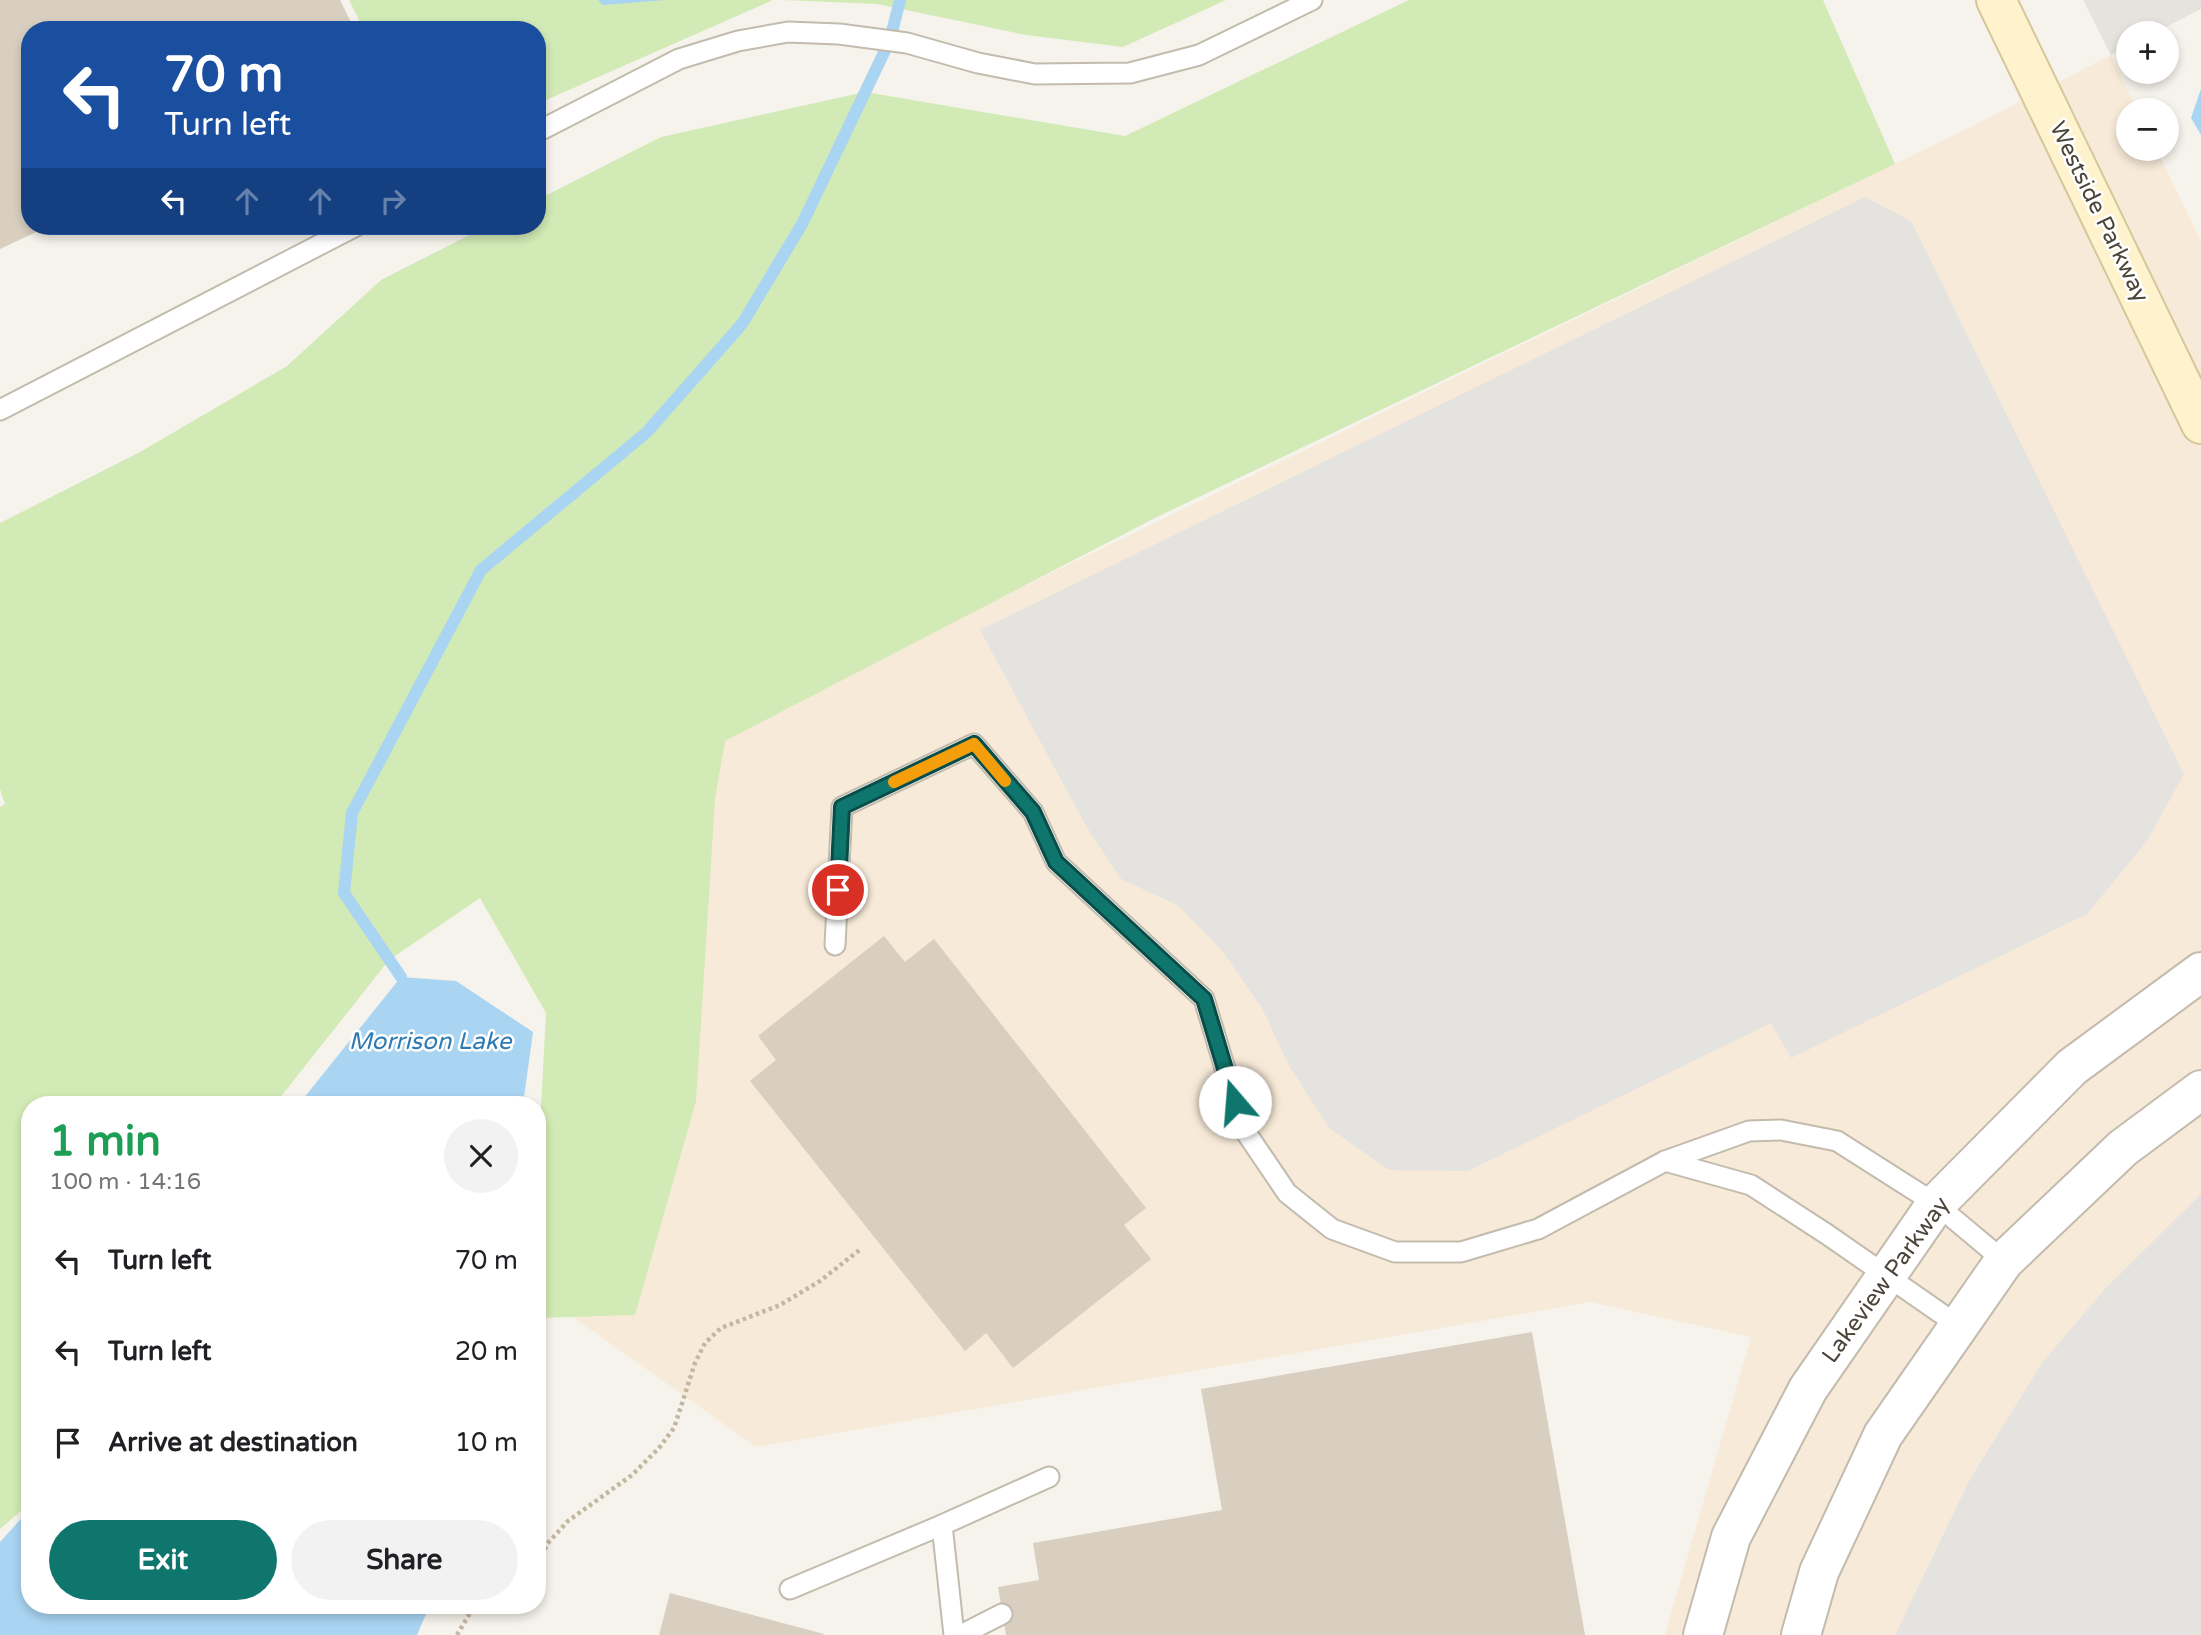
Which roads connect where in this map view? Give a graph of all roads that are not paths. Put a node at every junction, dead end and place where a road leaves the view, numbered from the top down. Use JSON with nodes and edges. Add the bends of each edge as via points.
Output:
{"nodes":[{"id":1,"x":1312,"y":0,"type":"edge"},
{"id":2,"x":1996,"y":0,"type":"edge"},
{"id":3,"x":546,"y":127,"type":"edge"},
{"id":4,"x":339,"y":235,"type":"edge"},
{"id":5,"x":0,"y":410,"type":"edge"},
{"id":6,"x":2201,"y":424,"type":"edge"},
{"id":7,"x":835,"y":945,"type":"dead end"},
{"id":8,"x":2201,"y":972,"type":"edge"},
{"id":9,"x":2201,"y":1090,"type":"edge"},
{"id":10,"x":1665,"y":1161,"type":"junction"},
{"id":11,"x":1936,"y":1204,"type":"junction"},
{"id":12,"x":2004,"y":1261,"type":"junction"},
{"id":13,"x":1886,"y":1276,"type":"junction"},
{"id":14,"x":1959,"y":1326,"type":"junction"},
{"id":15,"x":1049,"y":1477,"type":"dead end"},
{"id":16,"x":942,"y":1525,"type":"junction"},
{"id":17,"x":790,"y":1589,"type":"dead end"},
{"id":18,"x":1002,"y":1614,"type":"dead end"},
{"id":19,"x":954,"y":1635,"type":"edge"},
{"id":20,"x":961,"y":1635,"type":"edge"},
{"id":21,"x":1703,"y":1635,"type":"edge"},
{"id":22,"x":1801,"y":1635,"type":"edge"}],
"edges":[{"from":1,"to":3,"type":"lane","via":[[1199,55],[1130,73],[1035,74],[907,43],[788,32],[679,59]]},
{"from":2,"to":6,"type":"main road","name":"Westside Parkway"},
{"from":4,"to":5,"type":"lane"},
{"from":7,"to":10,"type":"lane","via":[[842,807],[974,744],[1033,812],[1056,862],[1204,999],[1243,1128],[1287,1193],[1332,1229],[1395,1252],[1461,1252],[1538,1229]]},
{"from":8,"to":11,"type":"street","name":"Lakeview Parkway","via":[[2072,1067]]},
{"from":9,"to":12,"type":"street","via":[[2123,1148]]},
{"from":10,"to":11,"type":"lane","via":[[1749,1131],[1781,1130],[1838,1141]]},
{"from":10,"to":13,"type":"lane","via":[[1751,1185]]},
{"from":11,"to":12,"type":"lane"},
{"from":11,"to":13,"type":"street","name":"Lakeview Parkway"},
{"from":12,"to":14,"type":"street"},
{"from":13,"to":14,"type":"lane"},
{"from":13,"to":21,"type":"street","name":"Lakeview Parkway","via":[[1808,1389],[1731,1537]]},
{"from":14,"to":22,"type":"street","via":[[1883,1435],[1819,1572]]},
{"from":15,"to":16,"type":"lane"},
{"from":16,"to":17,"type":"lane"},
{"from":16,"to":19,"type":"lane"},
{"from":18,"to":20,"type":"lane"}]}
